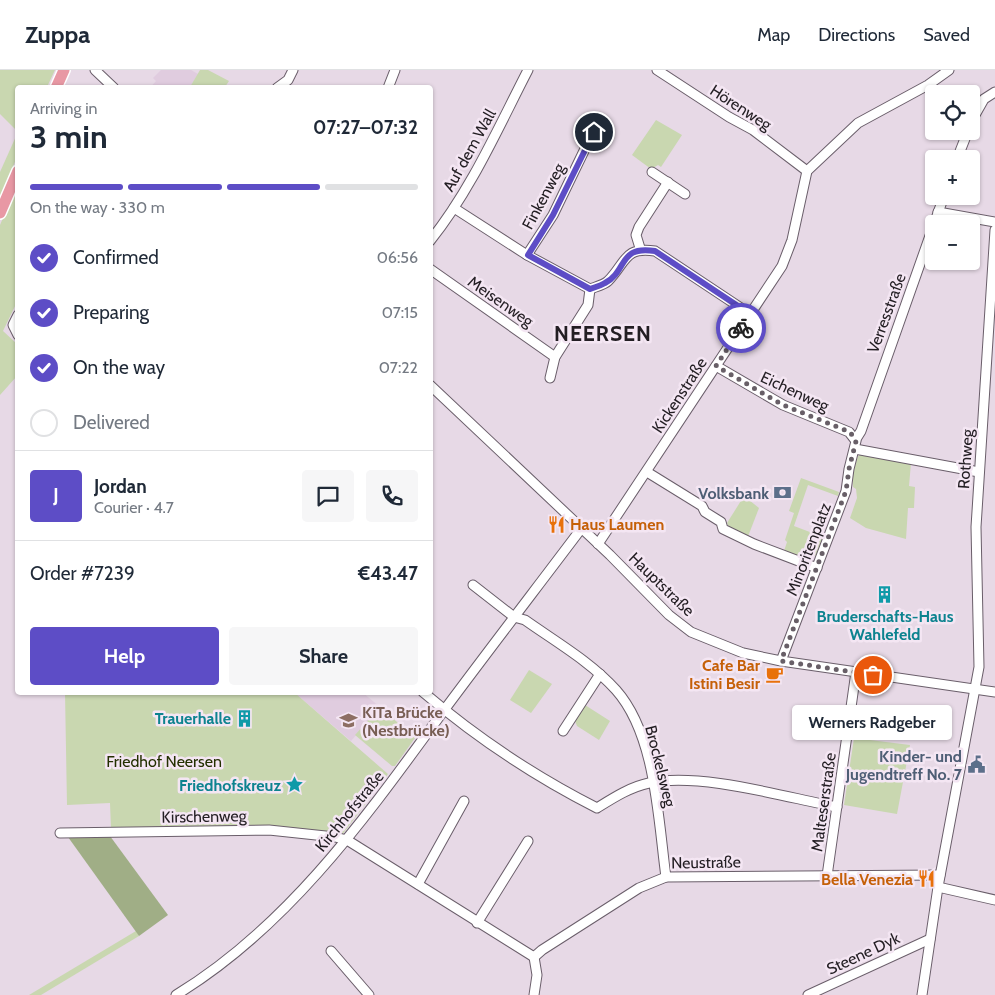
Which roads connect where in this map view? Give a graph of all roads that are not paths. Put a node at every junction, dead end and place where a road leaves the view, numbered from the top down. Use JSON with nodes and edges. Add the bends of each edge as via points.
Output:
{"nodes":[{"id":1,"x":64,"y":70,"type":"edge"},
{"id":2,"x":95,"y":70,"type":"edge"},
{"id":3,"x":293,"y":70,"type":"edge"},
{"id":4,"x":395,"y":70,"type":"edge"},
{"id":5,"x":528,"y":70,"type":"edge"},
{"id":6,"x":657,"y":70,"type":"edge"},
{"id":7,"x":949,"y":70,"type":"edge"},
{"id":8,"x":57,"y":85,"type":"edge"},
{"id":9,"x":111,"y":85,"type":"edge"},
{"id":10,"x":281,"y":85,"type":"edge"},
{"id":11,"x":389,"y":85,"type":"edge"},
{"id":12,"x":995,"y":92,"type":"edge"},
{"id":13,"x":980,"y":107,"type":"edge"},
{"id":14,"x":598,"y":124,"type":"dead end"},
{"id":15,"x":806,"y":171,"type":"junction"},
{"id":16,"x":652,"y":172,"type":"dead end"},
{"id":17,"x":15,"y":178,"type":"edge"},
{"id":18,"x":668,"y":182,"type":"junction"},
{"id":19,"x":685,"y":194,"type":"dead end"},
{"id":20,"x":941,"y":205,"type":"edge"},
{"id":21,"x":454,"y":208,"type":"junction"},
{"id":22,"x":938,"y":212,"type":"junction"},
{"id":23,"x":0,"y":213,"type":"edge"},
{"id":24,"x":995,"y":222,"type":"edge"},
{"id":25,"x":995,"y":230,"type":"edge"},
{"id":26,"x":433,"y":237,"type":"edge"},
{"id":27,"x":640,"y":248,"type":"junction"},
{"id":28,"x":528,"y":255,"type":"junction"},
{"id":29,"x":433,"y":271,"type":"edge"},
{"id":30,"x":590,"y":289,"type":"junction"},
{"id":31,"x":750,"y":314,"type":"junction"},
{"id":32,"x":992,"y":332,"type":"edge"},
{"id":33,"x":555,"y":357,"type":"junction"},
{"id":34,"x":716,"y":366,"type":"junction"},
{"id":35,"x":550,"y":378,"type":"dead end"},
{"id":36,"x":433,"y":388,"type":"edge"},
{"id":37,"x":856,"y":444,"type":"junction"},
{"id":38,"x":647,"y":472,"type":"junction"},
{"id":39,"x":979,"y":472,"type":"junction"},
{"id":40,"x":581,"y":529,"type":"junction"},
{"id":41,"x":598,"y":544,"type":"junction"},
{"id":42,"x":817,"y":568,"type":"junction"},
{"id":43,"x":473,"y":585,"type":"dead end"},
{"id":44,"x":514,"y":617,"type":"junction"},
{"id":45,"x":781,"y":661,"type":"junction"},
{"id":46,"x":856,"y":672,"type":"junction"},
{"id":47,"x":600,"y":674,"type":"junction"},
{"id":48,"x":975,"y":690,"type":"junction"},
{"id":49,"x":995,"y":692,"type":"edge"},
{"id":50,"x":426,"y":695,"type":"edge"},
{"id":51,"x":444,"y":710,"type":"junction"},
{"id":52,"x":563,"y":732,"type":"dead end"},
{"id":53,"x":653,"y":782,"type":"junction"},
{"id":54,"x":464,"y":801,"type":"dead end"},
{"id":55,"x":837,"y":807,"type":"junction"},
{"id":56,"x":60,"y":833,"type":"dead end"},
{"id":57,"x":347,"y":840,"type":"junction"},
{"id":58,"x":528,"y":841,"type":"dead end"},
{"id":59,"x":940,"y":875,"type":"junction"},
{"id":60,"x":827,"y":876,"type":"junction"},
{"id":61,"x":666,"y":877,"type":"junction"},
{"id":62,"x":418,"y":884,"type":"junction"},
{"id":63,"x":938,"y":887,"type":"junction"},
{"id":64,"x":995,"y":900,"type":"edge"},
{"id":65,"x":477,"y":922,"type":"junction"},
{"id":66,"x":930,"y":939,"type":"junction"},
{"id":67,"x":331,"y":951,"type":"dead end"},
{"id":68,"x":534,"y":958,"type":"junction"},
{"id":69,"x":176,"y":995,"type":"edge"},
{"id":70,"x":369,"y":995,"type":"edge"},
{"id":71,"x":534,"y":995,"type":"edge"},
{"id":72,"x":808,"y":995,"type":"edge"},
{"id":73,"x":922,"y":995,"type":"edge"}],
"edges":[{"from":1,"to":8,"type":"main road"},
{"from":2,"to":9,"type":"street"},
{"from":3,"to":10,"type":"street"},
{"from":4,"to":11,"type":"street"},
{"from":5,"to":21,"type":"street","name":"Auf dem Wall"},
{"from":6,"to":15,"type":"street","name":"Hörenweg","via":[[753,130]]},
{"from":7,"to":15,"type":"street","via":[[861,121]]},
{"from":12,"to":13,"type":"street"},
{"from":14,"to":28,"type":"street","name":"Finkenweg","via":[[553,215]]},
{"from":15,"to":31,"type":"street","name":"Kickenstraße","via":[[786,257]]},
{"from":16,"to":18,"type":"street"},
{"from":17,"to":23,"type":"main road"},
{"from":18,"to":19,"type":"street"},
{"from":18,"to":27,"type":"street","via":[[639,227],[636,235]]},
{"from":20,"to":22,"type":"street","name":"Verresstraße"},
{"from":21,"to":26,"type":"street","name":"Auf dem Wall"},
{"from":21,"to":28,"type":"street"},
{"from":22,"to":24,"type":"street"},
{"from":22,"to":37,"type":"street","name":"Verresstraße"},
{"from":25,"to":32,"type":"street","name":"Rothweg"},
{"from":27,"to":30,"type":"street","via":[[630,253],[606,283]]},
{"from":27,"to":31,"type":"street","via":[[655,251]]},
{"from":28,"to":30,"type":"street"},
{"from":29,"to":33,"type":"street","name":"Meisenweg"},
{"from":30,"to":33,"type":"street","via":[[588,305]]},
{"from":31,"to":34,"type":"street","name":"Kickenstraße"},
{"from":32,"to":39,"type":"street","name":"Rothweg"},
{"from":33,"to":35,"type":"street"},
{"from":34,"to":37,"type":"street","name":"Eichenweg","via":[[776,401],[847,431]]},
{"from":34,"to":38,"type":"street","name":"Kickenstraße"},
{"from":36,"to":40,"type":"street","name":"Hauptstraße"},
{"from":37,"to":39,"type":"street","name":"Eichenweg"},
{"from":37,"to":42,"type":"street","name":"Minoritenplatz","via":[[846,491]]},
{"from":38,"to":41,"type":"street","name":"Kickenstraße"},
{"from":38,"to":42,"type":"street","via":[[702,506],[705,512],[721,522],[723,529]]},
{"from":39,"to":48,"type":"street","name":"Rothweg","via":[[975,544],[979,655]]},
{"from":40,"to":41,"type":"street","name":"Hauptstraße"},
{"from":40,"to":44,"type":"street","name":"Kirchhofstraße"},
{"from":41,"to":45,"type":"street","name":"Hauptstraße","via":[[669,615],[691,632],[744,653]]},
{"from":42,"to":45,"type":"street","name":"Minoritenplatz"},
{"from":43,"to":44,"type":"street"},
{"from":44,"to":47,"type":"street","name":"Brockelsweg","via":[[526,620]]},
{"from":44,"to":51,"type":"street","name":"Kirchhofstraße"},
{"from":45,"to":46,"type":"street","name":"Hauptstraße"},
{"from":46,"to":48,"type":"street","name":"Hauptstraße"},
{"from":46,"to":55,"type":"street","name":"Malteserstraße"},
{"from":47,"to":52,"type":"street"},
{"from":47,"to":53,"type":"street","name":"Brockelsweg","via":[[631,714],[642,739]]},
{"from":48,"to":49,"type":"street","name":"Hauptstraße"},
{"from":48,"to":59,"type":"street","name":"Rothweg"},
{"from":50,"to":51,"type":"street"},
{"from":51,"to":53,"type":"street","via":[[494,749],[598,808],[619,794]]},
{"from":51,"to":57,"type":"street","name":"Kirchhofstraße"},
{"from":53,"to":55,"type":"street","via":[[707,782]]},
{"from":53,"to":61,"type":"street","name":"Brockelsweg"},
{"from":54,"to":62,"type":"street"},
{"from":55,"to":60,"type":"street","name":"Malteserstraße"},
{"from":56,"to":57,"type":"street","name":"Kirschenweg","via":[[269,830]]},
{"from":57,"to":62,"type":"street"},
{"from":57,"to":69,"type":"street","name":"Kirchhofstraße","via":[[266,926],[221,965]]},
{"from":58,"to":65,"type":"street"},
{"from":59,"to":60,"type":"street","name":"Neustraße"},
{"from":59,"to":63,"type":"street","name":"Rothweg"},
{"from":60,"to":61,"type":"street","name":"Neustraße"},
{"from":61,"to":68,"type":"street","name":"Neustraße","via":[[639,888]]},
{"from":62,"to":65,"type":"street"},
{"from":63,"to":64,"type":"street"},
{"from":63,"to":66,"type":"street","name":"Rothweg"},
{"from":65,"to":68,"type":"street"},
{"from":66,"to":72,"type":"street","name":"Steene Dyk"},
{"from":66,"to":73,"type":"street","name":"Rothweg"},
{"from":67,"to":70,"type":"street"},
{"from":68,"to":71,"type":"street"}]}
